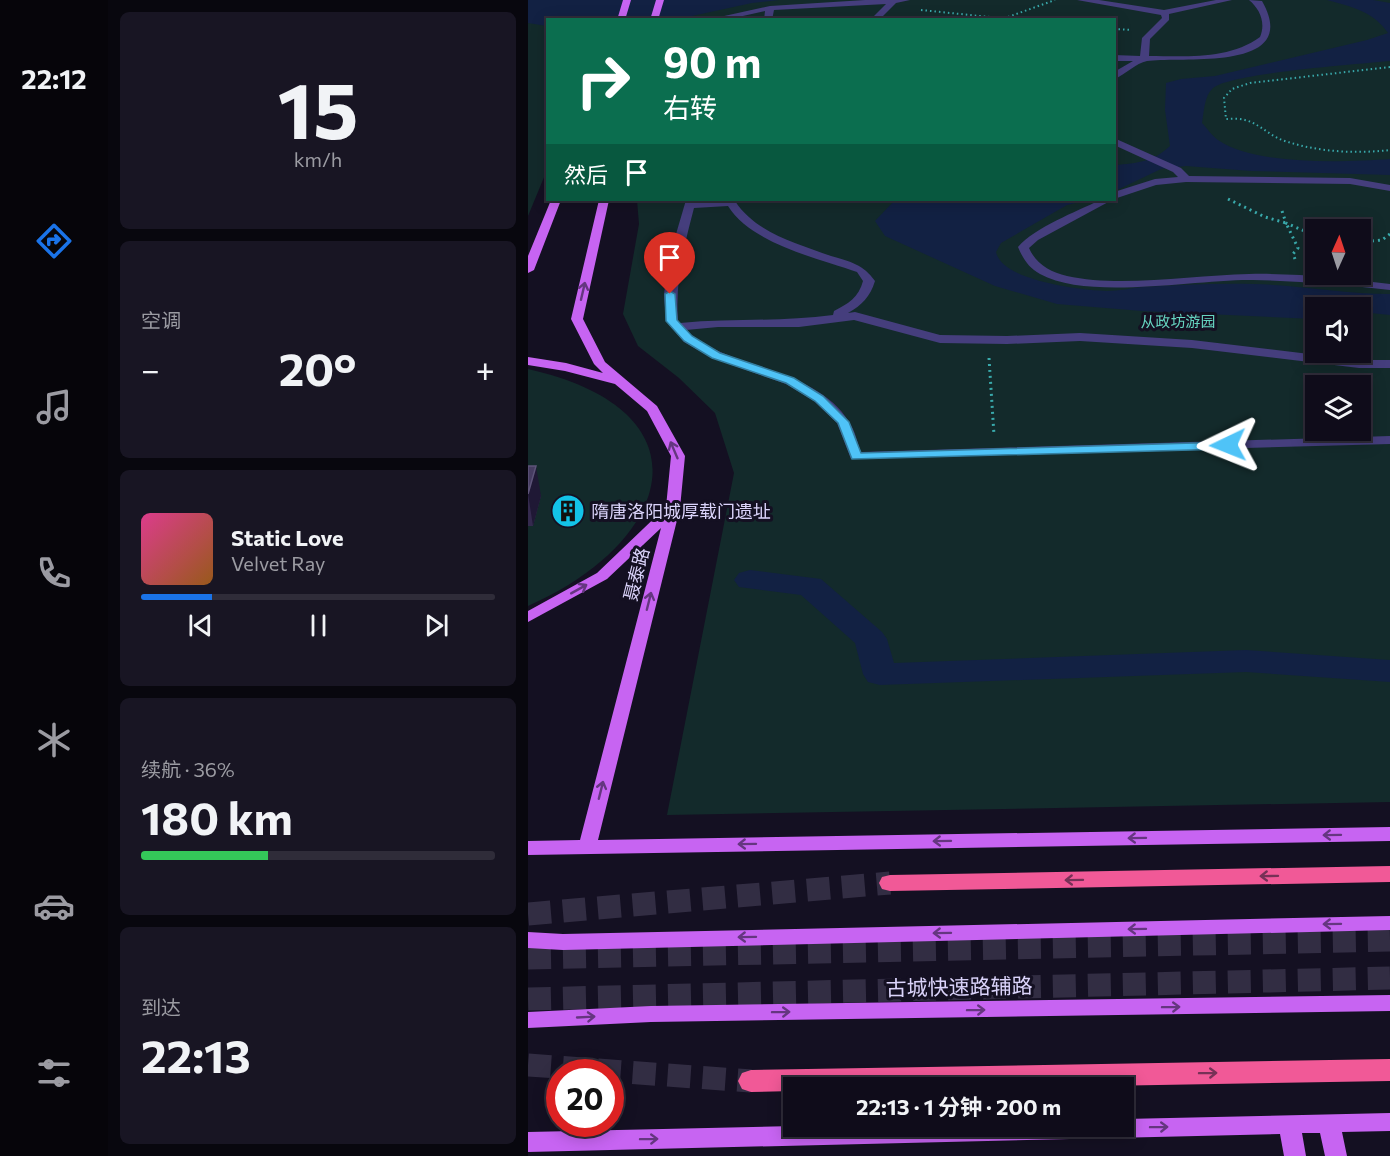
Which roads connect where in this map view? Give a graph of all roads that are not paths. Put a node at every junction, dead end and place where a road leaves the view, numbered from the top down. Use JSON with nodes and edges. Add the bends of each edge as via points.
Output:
{"nodes":[{"id":1,"x":627,"y":0,"type":"edge"},
{"id":2,"x":660,"y":0,"type":"edge"},
{"id":3,"x":894,"y":0,"type":"edge"},
{"id":4,"x":906,"y":0,"type":"edge"},
{"id":5,"x":1081,"y":0,"type":"edge"},
{"id":6,"x":1228,"y":0,"type":"edge"},
{"id":7,"x":1253,"y":0,"type":"edge"},
{"id":8,"x":770,"y":8,"type":"junction"},
{"id":9,"x":1164,"y":13,"type":"junction"},
{"id":10,"x":622,"y":18,"type":"edge"},
{"id":11,"x":655,"y":18,"type":"edge"},
{"id":12,"x":720,"y":18,"type":"edge"},
{"id":13,"x":768,"y":18,"type":"edge"},
{"id":14,"x":876,"y":18,"type":"edge"},
{"id":15,"x":1116,"y":58,"type":"edge"},
{"id":16,"x":1144,"y":58,"type":"junction"},
{"id":17,"x":1116,"y":75,"type":"edge"},
{"id":18,"x":1116,"y":142,"type":"edge"},
{"id":19,"x":1186,"y":179,"type":"junction"},
{"id":20,"x":1390,"y":188,"type":"edge"},
{"id":21,"x":1116,"y":195,"type":"edge"},
{"id":22,"x":556,"y":201,"type":"edge"},
{"id":23,"x":604,"y":201,"type":"edge"},
{"id":24,"x":1105,"y":201,"type":"edge"},
{"id":25,"x":690,"y":202,"type":"edge"},
{"id":26,"x":528,"y":270,"type":"edge"},
{"id":27,"x":1390,"y":286,"type":"edge"},
{"id":28,"x":827,"y":320,"type":"junction"},
{"id":29,"x":678,"y":327,"type":"junction"},
{"id":30,"x":528,"y":361,"type":"edge"},
{"id":31,"x":1390,"y":364,"type":"edge"},
{"id":32,"x":621,"y":382,"type":"junction"},
{"id":33,"x":1390,"y":440,"type":"edge"},
{"id":34,"x":674,"y":507,"type":"junction"},
{"id":35,"x":528,"y":616,"type":"edge"},
{"id":36,"x":1390,"y":834,"type":"edge"},
{"id":37,"x":586,"y":847,"type":"junction"},
{"id":38,"x":528,"y":848,"type":"edge"},
{"id":39,"x":1390,"y":874,"type":"edge"},
{"id":40,"x":890,"y":883,"type":"tunnel mouth"},
{"id":41,"x":1390,"y":923,"type":"edge"},
{"id":42,"x":528,"y":940,"type":"edge"},
{"id":43,"x":1390,"y":1003,"type":"edge"},
{"id":44,"x":528,"y":1020,"type":"edge"},
{"id":45,"x":1390,"y":1070,"type":"edge"},
{"id":46,"x":751,"y":1081,"type":"tunnel mouth"},
{"id":47,"x":1390,"y":1122,"type":"edge"},
{"id":48,"x":1329,"y":1123,"type":"junction"},
{"id":49,"x":1289,"y":1124,"type":"junction"},
{"id":50,"x":528,"y":1142,"type":"edge"},
{"id":51,"x":1295,"y":1156,"type":"edge"},
{"id":52,"x":1336,"y":1156,"type":"edge"}],
"edges":[{"from":1,"to":10,"type":"main road"},
{"from":2,"to":11,"type":"main road"},
{"from":3,"to":4,"type":"lane"},
{"from":3,"to":8,"type":"lane"},
{"from":3,"to":14,"type":"lane"},
{"from":5,"to":9,"type":"lane"},
{"from":6,"to":9,"type":"lane"},
{"from":7,"to":16,"type":"lane","via":[[1259,3],[1267,28],[1264,38],[1251,47],[1228,56]]},
{"from":8,"to":12,"type":"lane"},
{"from":8,"to":13,"type":"lane"},
{"from":9,"to":16,"type":"lane","via":[[1166,18],[1146,38]]},
{"from":15,"to":16,"type":"lane"},
{"from":16,"to":17,"type":"lane"},
{"from":18,"to":19,"type":"lane","via":[[1177,170]]},
{"from":19,"to":20,"type":"lane","via":[[1350,181]]},
{"from":19,"to":21,"type":"lane","via":[[1155,182]]},
{"from":22,"to":26,"type":"main road"},
{"from":32,"to":23,"type":"main road","name":"聂泰路","one_way":true,"via":[[600,364],[577,319]]},
{"from":24,"to":27,"type":"lane","via":[[1034,238],[1023,247],[1026,259],[1053,275],[1101,284],[1219,277]]},
{"from":25,"to":28,"type":"lane","via":[[731,203],[753,227],[861,270],[869,281],[866,294],[855,305]]},
{"from":25,"to":29,"type":"lane","via":[[670,294],[672,321]]},
{"from":28,"to":29,"type":"lane"},
{"from":28,"to":31,"type":"lane","via":[[855,316],[939,339],[1080,337]]},
{"from":29,"to":33,"type":"lane","via":[[688,339],[716,355],[790,381],[819,398],[843,422],[856,456]]},
{"from":30,"to":32,"type":"main road"},
{"from":34,"to":32,"type":"main road","name":"聂泰路","one_way":true,"via":[[678,456],[652,409]]},
{"from":35,"to":34,"type":"main road","one_way":true,"via":[[602,576]]},
{"from":37,"to":34,"type":"main road","name":"聂泰路","one_way":true},
{"from":36,"to":37,"type":"main road","one_way":true},
{"from":37,"to":38,"type":"main road"},
{"from":39,"to":40,"type":"highway","one_way":true},
{"from":41,"to":42,"type":"main road","one_way":true},
{"from":44,"to":43,"type":"main road","name":"古城快速路辅路","one_way":true,"via":[[651,1014]]},
{"from":46,"to":45,"type":"highway","one_way":true},
{"from":47,"to":48,"type":"main road"},
{"from":48,"to":49,"type":"main road"},
{"from":48,"to":52,"type":"main road"},
{"from":50,"to":49,"type":"main road","one_way":true},
{"from":49,"to":51,"type":"main road"}]}
